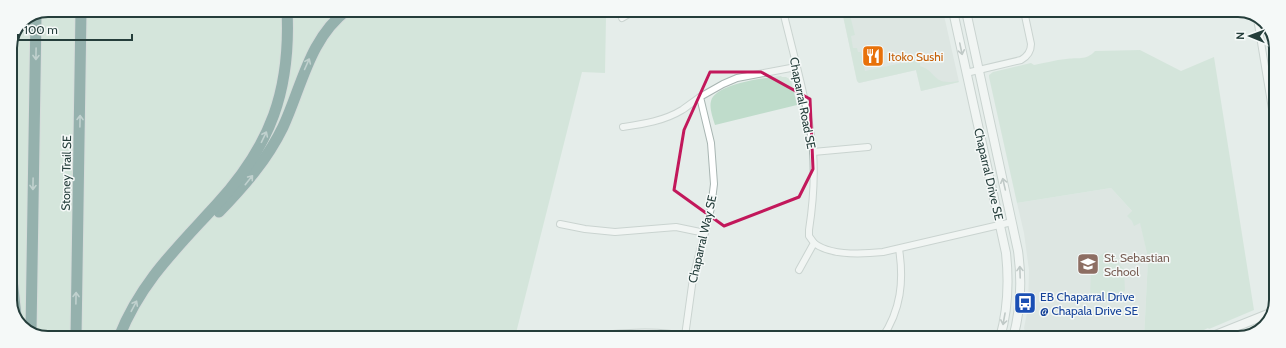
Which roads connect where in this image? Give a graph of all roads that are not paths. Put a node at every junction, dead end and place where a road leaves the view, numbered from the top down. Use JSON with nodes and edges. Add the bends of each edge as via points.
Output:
{"nodes":[{"id":1,"x":81,"y":17,"type":"edge"},
{"id":2,"x":288,"y":17,"type":"edge"},
{"id":3,"x":340,"y":17,"type":"edge"},
{"id":4,"x":784,"y":17,"type":"edge"},
{"id":5,"x":954,"y":17,"type":"edge"},
{"id":6,"x":967,"y":17,"type":"edge"},
{"id":7,"x":1025,"y":17,"type":"edge"},
{"id":8,"x":36,"y":19,"type":"edge"},
{"id":9,"x":1259,"y":26,"type":"edge"},
{"id":10,"x":796,"y":67,"type":"junction"},
{"id":11,"x":978,"y":70,"type":"junction"},
{"id":12,"x":966,"y":73,"type":"junction"},
{"id":13,"x":1269,"y":76,"type":"edge"},
{"id":14,"x":700,"y":96,"type":"junction"},
{"id":15,"x":623,"y":128,"type":"dead end"},
{"id":16,"x":868,"y":147,"type":"dead end"},
{"id":17,"x":813,"y":152,"type":"junction"},
{"id":18,"x":1012,"y":222,"type":"junction"},
{"id":19,"x":560,"y":224,"type":"dead end"},
{"id":20,"x":1000,"y":225,"type":"junction"},
{"id":21,"x":705,"y":233,"type":"junction"},
{"id":22,"x":814,"y":243,"type":"junction"},
{"id":23,"x":899,"y":248,"type":"junction"},
{"id":24,"x":799,"y":270,"type":"dead end"},
{"id":25,"x":152,"y":276,"type":"junction"},
{"id":26,"x":1265,"y":316,"type":"edge"},
{"id":27,"x":31,"y":326,"type":"edge"},
{"id":28,"x":76,"y":331,"type":"edge"},
{"id":29,"x":122,"y":331,"type":"edge"},
{"id":30,"x":688,"y":331,"type":"edge"},
{"id":31,"x":886,"y":331,"type":"edge"},
{"id":32,"x":1001,"y":331,"type":"edge"},
{"id":33,"x":1014,"y":331,"type":"edge"},
{"id":34,"x":1231,"y":331,"type":"edge"}],
"edges":[{"from":28,"to":1,"type":"highway","name":"Stoney Trail SE","one_way":true},
{"from":25,"to":2,"type":"highway","one_way":true,"via":[[235,183],[261,143],[272,120],[283,83],[288,48]]},
{"from":25,"to":3,"type":"highway","one_way":true,"via":[[231,200],[261,164],[282,127],[318,42]]},
{"from":4,"to":10,"type":"street","name":"Chaparral Road SE"},
{"from":5,"to":12,"type":"street","name":"Chaparral Drive SE","one_way":true},
{"from":6,"to":11,"type":"street","name":"Chaparral Drive SE"},
{"from":7,"to":11,"type":"street","via":[[1031,44],[1027,56],[1022,60]]},
{"from":8,"to":27,"type":"highway","one_way":true},
{"from":9,"to":13,"type":"street"},
{"from":10,"to":14,"type":"street","via":[[737,78]]},
{"from":10,"to":17,"type":"street","name":"Chaparral Road SE"},
{"from":11,"to":12,"type":"street"},
{"from":18,"to":11,"type":"street","name":"Chaparral Drive SE","one_way":true},
{"from":12,"to":20,"type":"street","name":"Chaparral Drive SE"},
{"from":14,"to":15,"type":"street","via":[[682,110],[669,116]]},
{"from":14,"to":21,"type":"street","name":"Chaparral Way SE","via":[[711,143],[714,172],[711,208]]},
{"from":16,"to":17,"type":"street"},
{"from":17,"to":22,"type":"street","name":"Chaparral Road SE","via":[[814,192],[809,236]]},
{"from":18,"to":20,"type":"street"},
{"from":33,"to":18,"type":"street","name":"Chaparral Drive SE","one_way":true,"via":[[1021,280]]},
{"from":19,"to":21,"type":"street","via":[[615,232],[676,227]]},
{"from":20,"to":23,"type":"street"},
{"from":20,"to":32,"type":"street","name":"Chaparral Drive SE","one_way":true,"via":[[1006,252],[1008,285]]},
{"from":21,"to":30,"type":"street","name":"Chaparral Way SE","via":[[693,278]]},
{"from":22,"to":23,"type":"street","via":[[822,248],[857,253],[883,252]]},
{"from":22,"to":24,"type":"street"},
{"from":23,"to":31,"type":"street","via":[[902,278],[900,298]]},
{"from":29,"to":25,"type":"highway","one_way":true},
{"from":26,"to":34,"type":"street"}]}
